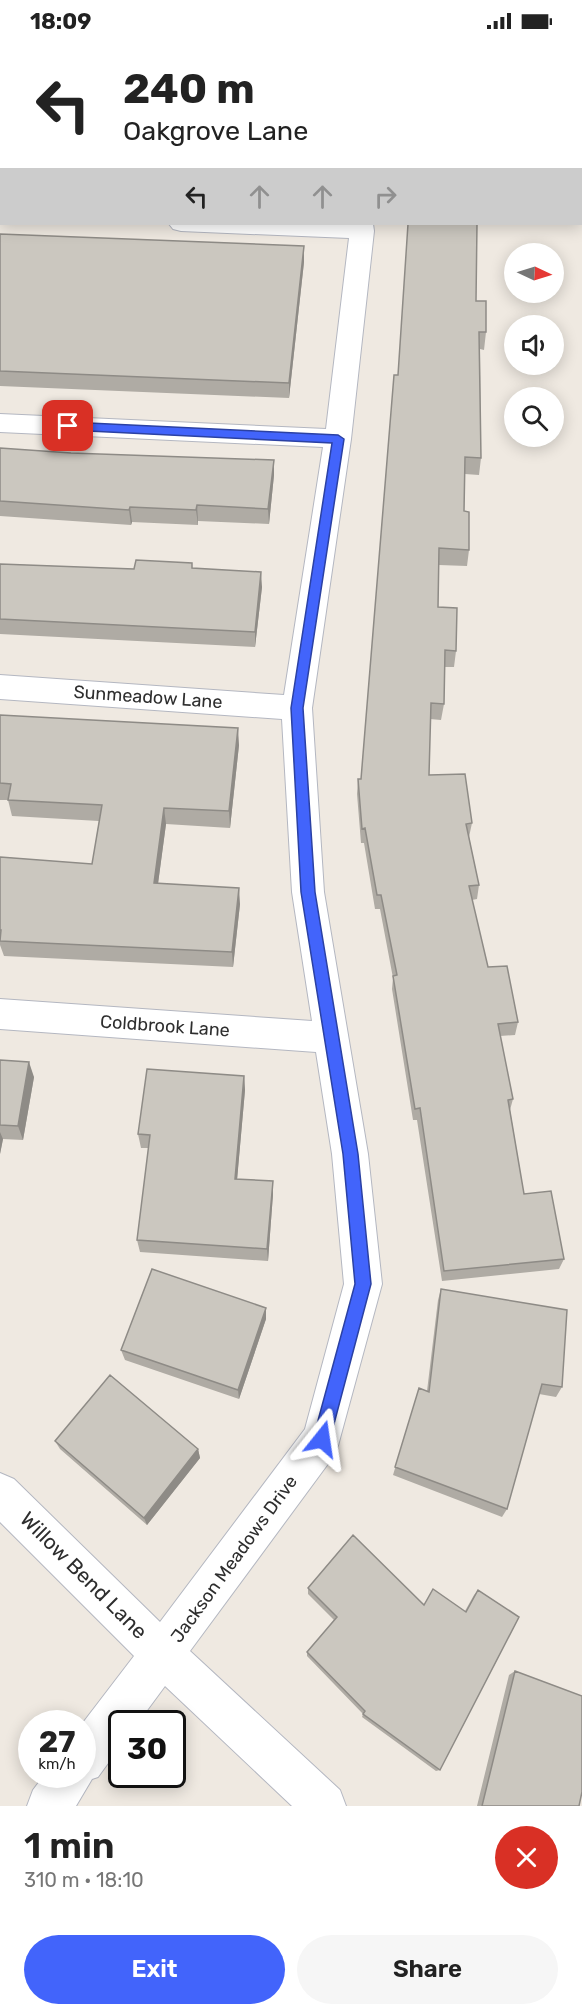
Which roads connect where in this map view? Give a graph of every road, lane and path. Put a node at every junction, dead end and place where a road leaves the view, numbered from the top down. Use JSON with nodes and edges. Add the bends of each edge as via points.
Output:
{"nodes":[{"id":1,"x":241,"y":225,"type":"edge"},
{"id":2,"x":362,"y":227,"type":"edge"},
{"id":3,"x":0,"y":423,"type":"edge"},
{"id":4,"x":338,"y":439,"type":"junction"},
{"id":5,"x":0,"y":687,"type":"edge"},
{"id":6,"x":297,"y":708,"type":"junction"},
{"id":7,"x":0,"y":1014,"type":"edge"},
{"id":8,"x":331,"y":1038,"type":"junction"},
{"id":9,"x":0,"y":1493,"type":"edge"},
{"id":10,"x":163,"y":1655,"type":"junction"},
{"id":11,"x":96,"y":1743,"type":"edge"},
{"id":12,"x":62,"y":1788,"type":"edge"},
{"id":13,"x":49,"y":1806,"type":"edge"},
{"id":14,"x":324,"y":1806,"type":"edge"}],
"edges":[{"from":1,"to":2,"type":"street"},
{"from":2,"to":4,"type":"street","name":"Jackson Meadows Drive"},
{"from":3,"to":4,"type":"street"},
{"from":4,"to":6,"type":"street","name":"Jackson Meadows Drive"},
{"from":5,"to":6,"type":"street","name":"Sunmeadow Lane"},
{"from":6,"to":8,"type":"street","name":"Jackson Meadows Drive","via":[[308,892]]},
{"from":7,"to":8,"type":"street","name":"Coldbrook Lane"},
{"from":8,"to":10,"type":"street","name":"Jackson Meadows Drive","via":[[350,1154],[363,1284],[322,1439]]},
{"from":9,"to":10,"type":"street","name":"Willow Bend Lane"},
{"from":10,"to":11,"type":"street","name":"Jackson Meadows Drive"},
{"from":10,"to":14,"type":"street","name":"Willow Bend Lane"},
{"from":12,"to":13,"type":"street"}]}
